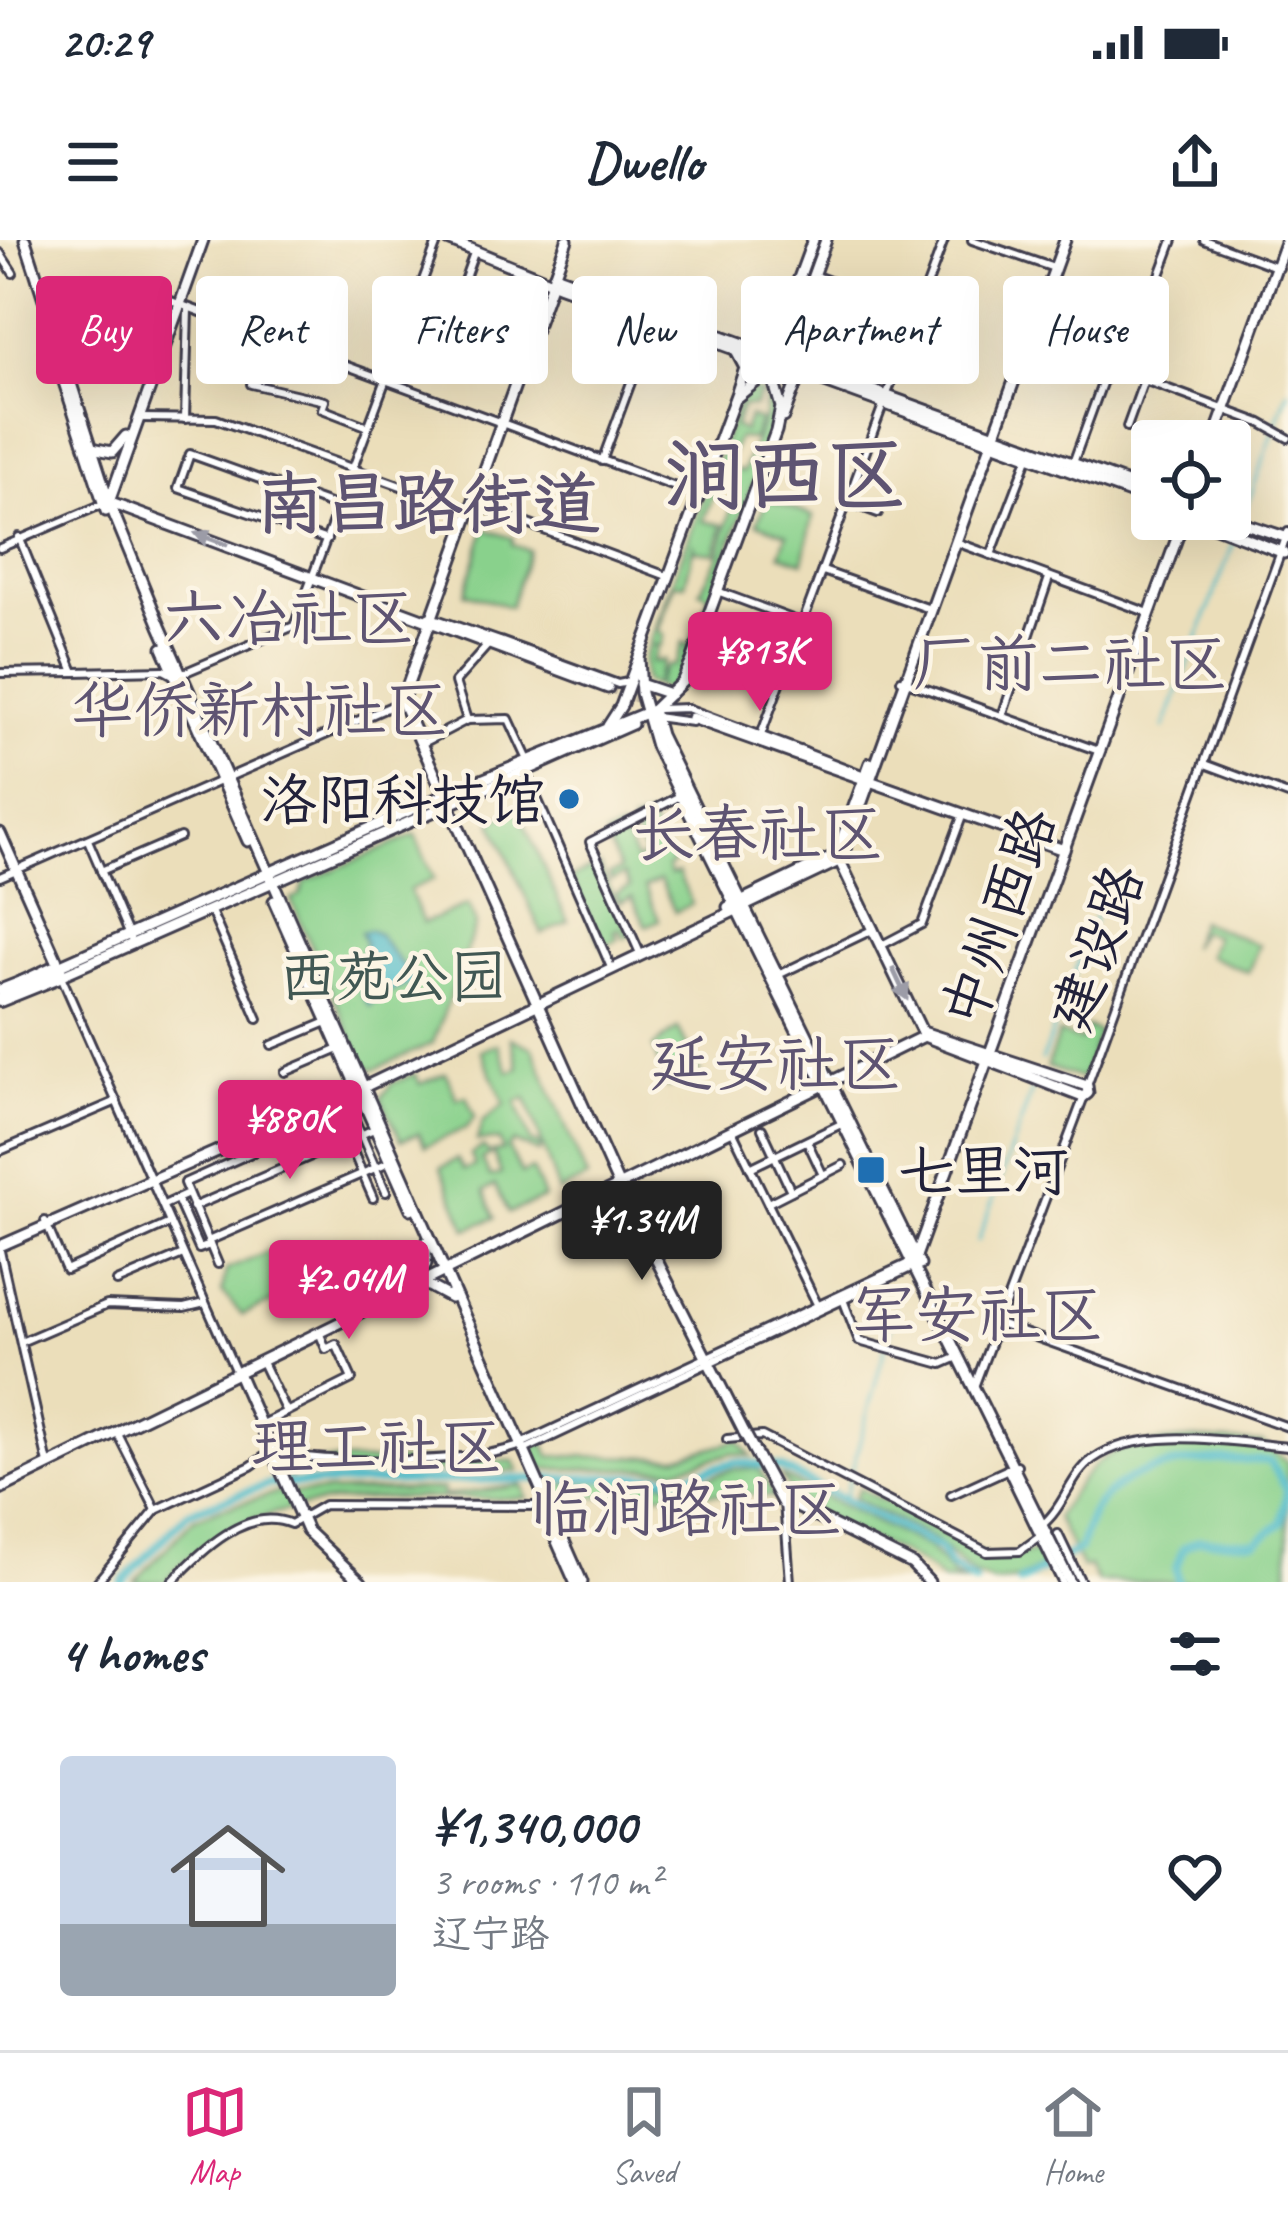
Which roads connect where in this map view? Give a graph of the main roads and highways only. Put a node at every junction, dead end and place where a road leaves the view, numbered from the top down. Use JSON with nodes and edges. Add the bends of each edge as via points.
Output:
{"nodes":[{"id":1,"x":22,"y":240,"type":"edge"},
{"id":2,"x":201,"y":240,"type":"edge"},
{"id":3,"x":448,"y":240,"type":"edge"},
{"id":4,"x":459,"y":240,"type":"edge"},
{"id":5,"x":570,"y":240,"type":"edge"},
{"id":6,"x":813,"y":240,"type":"edge"},
{"id":7,"x":826,"y":240,"type":"edge"},
{"id":8,"x":1064,"y":240,"type":"edge"},
{"id":9,"x":1287,"y":242,"type":"edge"},
{"id":10,"x":807,"y":273,"type":"junction"},
{"id":11,"x":806,"y":276,"type":"edge"},
{"id":12,"x":556,"y":278,"type":"junction"},
{"id":13,"x":181,"y":304,"type":"junction"},
{"id":14,"x":741,"y":346,"type":"edge"},
{"id":15,"x":732,"y":349,"type":"junction"},
{"id":16,"x":741,"y":351,"type":"edge"},
{"id":17,"x":753,"y":384,"type":"edge"},
{"id":18,"x":774,"y":384,"type":"edge"},
{"id":19,"x":796,"y":384,"type":"edge"},
{"id":20,"x":832,"y":384,"type":"edge"},
{"id":21,"x":842,"y":384,"type":"edge"},
{"id":22,"x":748,"y":388,"type":"junction"},
{"id":23,"x":777,"y":398,"type":"junction"},
{"id":24,"x":885,"y":400,"type":"junction"},
{"id":25,"x":733,"y":403,"type":"junction"},
{"id":26,"x":1222,"y":420,"type":"edge"},
{"id":27,"x":776,"y":431,"type":"junction"},
{"id":28,"x":992,"y":438,"type":"junction"},
{"id":29,"x":91,"y":447,"type":"junction"},
{"id":30,"x":1131,"y":488,"type":"edge"},
{"id":31,"x":1131,"y":490,"type":"edge"},
{"id":32,"x":104,"y":502,"type":"junction"},
{"id":33,"x":1251,"y":526,"type":"edge"},
{"id":34,"x":1287,"y":538,"type":"edge"},
{"id":35,"x":1181,"y":540,"type":"edge"},
{"id":36,"x":1246,"y":540,"type":"edge"},
{"id":37,"x":1282,"y":553,"type":"road end"},
{"id":38,"x":431,"y":620,"type":"junction"},
{"id":39,"x":903,"y":681,"type":"junction"},
{"id":40,"x":635,"y":682,"type":"junction"},
{"id":41,"x":609,"y":686,"type":"tunnel mouth"},
{"id":42,"x":670,"y":694,"type":"junction"},
{"id":43,"x":405,"y":701,"type":"junction"},
{"id":44,"x":650,"y":714,"type":"junction"},
{"id":45,"x":692,"y":716,"type":"tunnel mouth"},
{"id":46,"x":608,"y":731,"type":"junction"},
{"id":47,"x":661,"y":749,"type":"junction"},
{"id":48,"x":866,"y":780,"type":"junction"},
{"id":49,"x":447,"y":799,"type":"junction"},
{"id":50,"x":0,"y":837,"type":"edge"},
{"id":51,"x":1065,"y":851,"type":"junction"},
{"id":52,"x":838,"y":858,"type":"junction"},
{"id":53,"x":268,"y":879,"type":"junction"},
{"id":54,"x":740,"y":905,"type":"junction"},
{"id":55,"x":160,"y":926,"type":"junction"},
{"id":56,"x":57,"y":971,"type":"junction"},
{"id":57,"x":0,"y":997,"type":"edge"},
{"id":58,"x":538,"y":1002,"type":"junction"},
{"id":59,"x":924,"y":1034,"type":"junction"},
{"id":60,"x":989,"y":1057,"type":"junction"},
{"id":61,"x":826,"y":1081,"type":"junction"},
{"id":62,"x":359,"y":1087,"type":"junction"},
{"id":63,"x":1086,"y":1092,"type":"road end"},
{"id":64,"x":620,"y":1184,"type":"junction"},
{"id":65,"x":925,"y":1229,"type":"junction"},
{"id":66,"x":906,"y":1232,"type":"junction"},
{"id":67,"x":429,"y":1242,"type":"junction"},
{"id":68,"x":0,"y":1246,"type":"edge"},
{"id":69,"x":467,"y":1258,"type":"junction"},
{"id":70,"x":915,"y":1263,"type":"junction"},
{"id":71,"x":442,"y":1271,"type":"junction"},
{"id":72,"x":418,"y":1282,"type":"junction"},
{"id":73,"x":453,"y":1297,"type":"junction"},
{"id":74,"x":237,"y":1373,"type":"junction"},
{"id":75,"x":977,"y":1385,"type":"junction"},
{"id":76,"x":270,"y":1453,"type":"junction"},
{"id":77,"x":48,"y":1463,"type":"junction"},
{"id":78,"x":0,"y":1486,"type":"edge"},
{"id":79,"x":358,"y":1582,"type":"edge"},
{"id":80,"x":578,"y":1582,"type":"edge"},
{"id":81,"x":926,"y":1582,"type":"edge"},
{"id":82,"x":1074,"y":1582,"type":"edge"}],
"edges":[{"from":1,"to":29,"type":"main road"},
{"from":1,"to":32,"type":"main road"},
{"from":2,"to":13,"type":"main road"},
{"from":3,"to":12,"type":"main road"},
{"from":4,"to":12,"type":"main road"},
{"from":5,"to":12,"type":"main road"},
{"from":6,"to":10,"type":"main road"},
{"from":7,"to":10,"type":"main road"},
{"from":8,"to":28,"type":"main road"},
{"from":9,"to":26,"type":"main road"},
{"from":10,"to":11,"type":"main road"},
{"from":12,"to":14,"type":"main road"},
{"from":12,"to":15,"type":"main road"},
{"from":12,"to":38,"type":"main road"},
{"from":13,"to":29,"type":"main road","via":[[124,440],[112,452]]},
{"from":13,"to":32,"type":"main road"},
{"from":15,"to":16,"type":"main road"},
{"from":15,"to":25,"type":"main road","via":[[745,363]]},
{"from":17,"to":22,"type":"main road"},
{"from":18,"to":23,"type":"main road"},
{"from":19,"to":27,"type":"main road"},
{"from":20,"to":24,"type":"main road"},
{"from":21,"to":24,"type":"main road"},
{"from":22,"to":23,"type":"main road"},
{"from":22,"to":25,"type":"main road"},
{"from":23,"to":27,"type":"main road"},
{"from":24,"to":28,"type":"main road"},
{"from":25,"to":40,"type":"main road"},
{"from":27,"to":42,"type":"main road","via":[[691,663]]},
{"from":28,"to":30,"type":"main road"},
{"from":28,"to":31,"type":"main road"},
{"from":28,"to":39,"type":"main road"},
{"from":28,"to":39,"type":"main road"},
{"from":29,"to":32,"type":"main road"},
{"from":38,"to":32,"type":"main road","one_way":true},
{"from":32,"to":53,"type":"main road"},
{"from":33,"to":34,"type":"main road"},
{"from":35,"to":51,"type":"main road","name":"中州西路"},
{"from":36,"to":37,"type":"main road"},
{"from":38,"to":41,"type":"main road"},
{"from":38,"to":43,"type":"main road"},
{"from":39,"to":48,"type":"main road"},
{"from":40,"to":42,"type":"main road"},
{"from":40,"to":44,"type":"main road"},
{"from":40,"to":46,"type":"main road"},
{"from":42,"to":44,"type":"main road"},
{"from":43,"to":49,"type":"main road"},
{"from":43,"to":49,"type":"main road"},
{"from":44,"to":46,"type":"main road"},
{"from":44,"to":47,"type":"main road"},
{"from":45,"to":48,"type":"main road"},
{"from":46,"to":47,"type":"main road","via":[[640,732]]},
{"from":46,"to":49,"type":"main road"},
{"from":47,"to":54,"type":"main road"},
{"from":47,"to":54,"type":"main road"},
{"from":48,"to":51,"type":"main road"},
{"from":48,"to":52,"type":"main road"},
{"from":49,"to":53,"type":"main road"},
{"from":49,"to":58,"type":"main road"},
{"from":50,"to":56,"type":"main road"},
{"from":51,"to":60,"type":"main road","name":"中州西路"},
{"from":52,"to":54,"type":"main road"},
{"from":52,"to":59,"type":"main road","one_way":true},
{"from":53,"to":55,"type":"main road"},
{"from":53,"to":55,"type":"main road"},
{"from":53,"to":62,"type":"main road"},
{"from":53,"to":62,"type":"main road"},
{"from":54,"to":58,"type":"main road"},
{"from":54,"to":58,"type":"main road"},
{"from":54,"to":61,"type":"main road"},
{"from":54,"to":61,"type":"main road"},
{"from":55,"to":56,"type":"main road"},
{"from":56,"to":57,"type":"highway"},
{"from":58,"to":62,"type":"main road"},
{"from":58,"to":64,"type":"main road"},
{"from":59,"to":60,"type":"main road"},
{"from":59,"to":61,"type":"main road"},
{"from":60,"to":63,"type":"main road"},
{"from":60,"to":65,"type":"main road","name":"中州西路"},
{"from":60,"to":70,"type":"main road","name":"中州西路"},
{"from":61,"to":64,"type":"main road"},
{"from":61,"to":64,"type":"main road"},
{"from":61,"to":66,"type":"main road"},
{"from":61,"to":70,"type":"main road"},
{"from":62,"to":67,"type":"main road"},
{"from":62,"to":67,"type":"main road"},
{"from":62,"to":68,"type":"main road"},
{"from":64,"to":69,"type":"main road"},
{"from":64,"to":81,"type":"main road","bridge":true,"via":[[785,1502],[912,1564]]},
{"from":65,"to":66,"type":"main road"},
{"from":65,"to":70,"type":"main road","name":"中州西路"},
{"from":66,"to":70,"type":"main road"},
{"from":67,"to":69,"type":"main road"},
{"from":67,"to":71,"type":"main road"},
{"from":67,"to":72,"type":"main road"},
{"from":69,"to":71,"type":"main road"},
{"from":69,"to":73,"type":"main road"},
{"from":70,"to":75,"type":"main road"},
{"from":70,"to":75,"type":"main road"},
{"from":71,"to":72,"type":"main road"},
{"from":71,"to":73,"type":"main road"},
{"from":72,"to":73,"type":"main road"},
{"from":72,"to":74,"type":"main road"},
{"from":72,"to":74,"type":"main road"},
{"from":73,"to":80,"type":"main road"},
{"from":74,"to":76,"type":"main road"},
{"from":74,"to":76,"type":"main road"},
{"from":74,"to":77,"type":"main road"},
{"from":74,"to":77,"type":"main road"},
{"from":75,"to":82,"type":"main road"},
{"from":76,"to":79,"type":"main road","via":[[299,1520]]},
{"from":77,"to":78,"type":"main road"}]}
